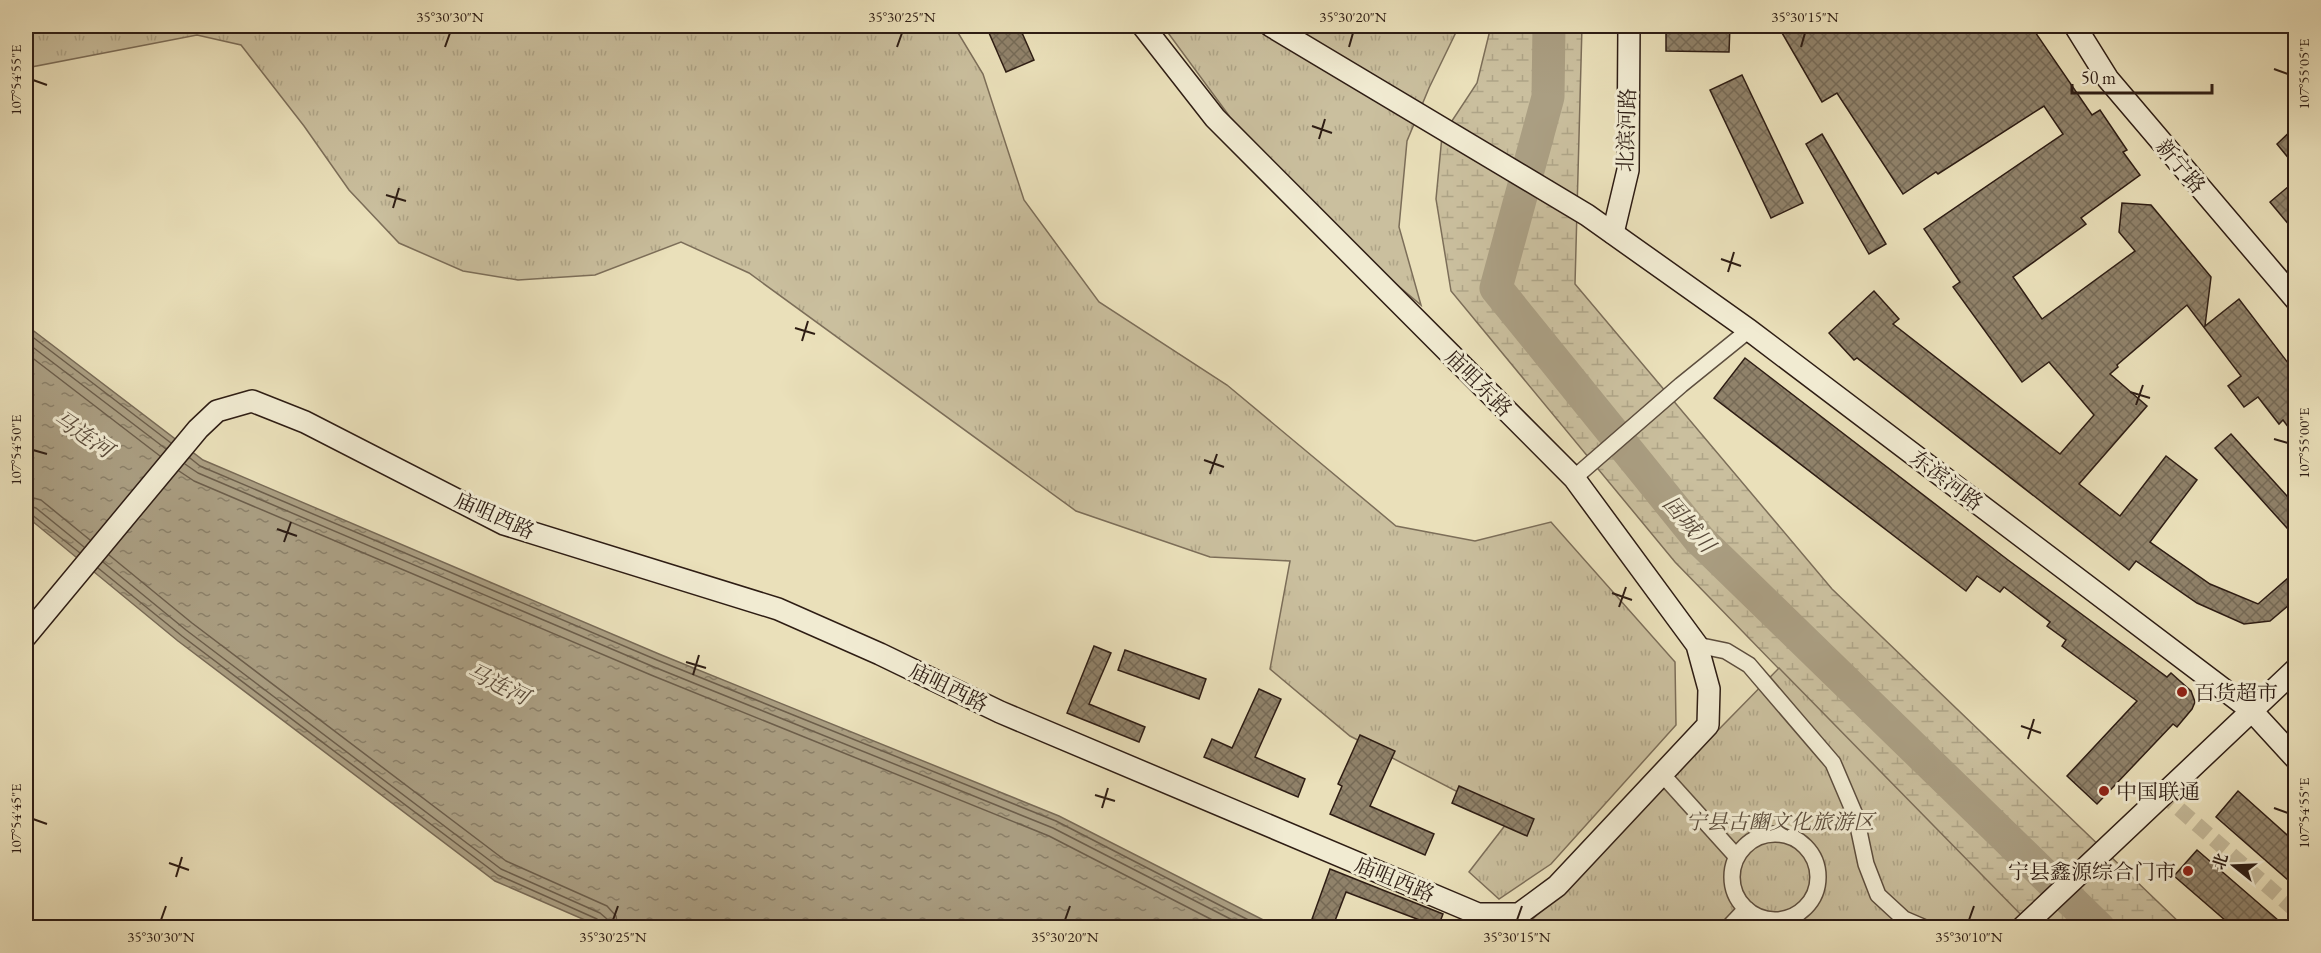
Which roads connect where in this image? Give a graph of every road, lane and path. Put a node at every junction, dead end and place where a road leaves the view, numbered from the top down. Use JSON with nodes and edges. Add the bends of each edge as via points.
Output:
{"nodes":[{"id":1,"x":1143,"y":26,"type":"edge"},
{"id":2,"x":1271,"y":26,"type":"edge"},
{"id":3,"x":1629,"y":26,"type":"edge"},
{"id":4,"x":2075,"y":26,"type":"edge"},
{"id":5,"x":1613,"y":233,"type":"junction"},
{"id":6,"x":2295,"y":300,"type":"edge"},
{"id":7,"x":1749,"y":330,"type":"junction"},
{"id":8,"x":1574,"y":478,"type":"junction"},
{"id":9,"x":26,"y":636,"type":"edge"},
{"id":10,"x":1697,"y":645,"type":"junction"},
{"id":11,"x":2295,"y":669,"type":"edge"},
{"id":12,"x":2251,"y":710,"type":"junction"},
{"id":13,"x":2295,"y":759,"type":"edge"},
{"id":14,"x":1662,"y":774,"type":"junction"},
{"id":15,"x":1736,"y":856,"type":"junction"},
{"id":16,"x":1746,"y":909,"type":"junction"},
{"id":17,"x":1517,"y":921,"type":"edge"},
{"id":18,"x":1728,"y":927,"type":"edge"},
{"id":19,"x":1925,"y":927,"type":"edge"},
{"id":20,"x":2022,"y":927,"type":"edge"}],
"edges":[{"from":1,"to":8,"type":"street","name":"庙咀东路","via":[[1215,118]]},
{"from":2,"to":5,"type":"street","name":"东滨河路"},
{"from":3,"to":5,"type":"street","name":"北滨河路","via":[[1628,170]]},
{"from":4,"to":6,"type":"street","name":"新宁路","via":[[2108,79]]},
{"from":5,"to":7,"type":"street","name":"东滨河路"},
{"from":7,"to":8,"type":"street"},
{"from":7,"to":12,"type":"street","name":"东滨河路"},
{"from":8,"to":10,"type":"street","name":"庙咀东路"},
{"from":9,"to":17,"type":"street","name":"庙咀西路","via":[[198,429],[217,411],[252,401],[305,422],[504,524],[778,609],[1000,712],[1478,914]]},
{"from":10,"to":14,"type":"street","name":"庙咀东路","via":[[1709,689],[1708,725]]},
{"from":10,"to":19,"type":"street","via":[[1726,651],[1749,665],[1833,763],[1856,817],[1878,896],[1904,919]]},
{"from":11,"to":12,"type":"street"},
{"from":12,"to":13,"type":"street","name":"东滨河路"},
{"from":12,"to":20,"type":"street"},
{"from":14,"to":15,"type":"street"},
{"from":14,"to":17,"type":"street","name":"庙咀西路","via":[[1557,886]]},
{"from":15,"to":16,"type":"street","via":[[1732,884]]},
{"from":15,"to":16,"type":"street","via":[[1755,838],[1781,834],[1805,846],[1814,858],[1817,872],[1811,900],[1801,911],[1773,920]]},
{"from":16,"to":18,"type":"street"}]}
